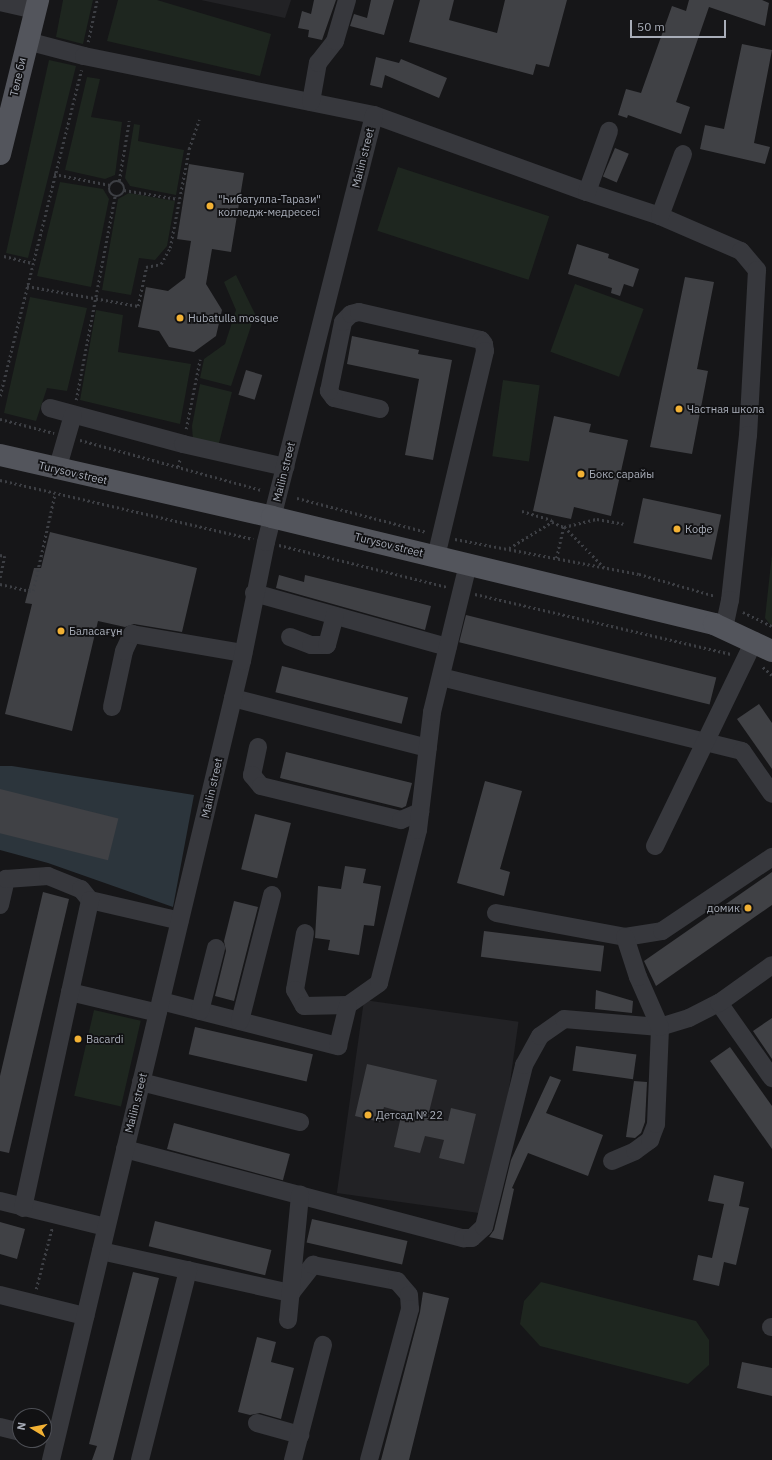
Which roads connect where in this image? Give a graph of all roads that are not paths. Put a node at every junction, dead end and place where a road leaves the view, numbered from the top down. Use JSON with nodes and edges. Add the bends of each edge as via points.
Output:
{"nodes":[{"id":1,"x":347,"y":0,"type":"edge"},
{"id":2,"x":0,"y":2,"type":"edge"},
{"id":3,"x":37,"y":5,"type":"edge"},
{"id":4,"x":26,"y":41,"type":"junction"},
{"id":5,"x":311,"y":102,"type":"junction"},
{"id":6,"x":374,"y":116,"type":"junction"},
{"id":7,"x":609,"y":131,"type":"dead end"},
{"id":8,"x":0,"y":154,"type":"edge"},
{"id":9,"x":683,"y":154,"type":"dead end"},
{"id":10,"x":587,"y":192,"type":"junction"},
{"id":11,"x":660,"y":216,"type":"junction"},
{"id":12,"x":50,"y":408,"type":"dead end"},
{"id":13,"x":380,"y":409,"type":"dead end"},
{"id":14,"x":72,"y":415,"type":"junction"},
{"id":15,"x":0,"y":455,"type":"edge"},
{"id":16,"x":285,"y":467,"type":"junction"},
{"id":17,"x":57,"y":470,"type":"junction"},
{"id":18,"x":272,"y":517,"type":"junction"},
{"id":19,"x":436,"y":557,"type":"junction"},
{"id":20,"x":468,"y":564,"type":"junction"},
{"id":21,"x":254,"y":593,"type":"junction"},
{"id":22,"x":335,"y":616,"type":"junction"},
{"id":23,"x":724,"y":628,"type":"junction"},
{"id":24,"x":290,"y":637,"type":"dead end"},
{"id":25,"x":763,"y":646,"type":"edge"},
{"id":26,"x":448,"y":647,"type":"junction"},
{"id":27,"x":244,"y":654,"type":"junction"},
{"id":28,"x":441,"y":677,"type":"junction"},
{"id":29,"x":233,"y":698,"type":"junction"},
{"id":30,"x":112,"y":707,"type":"dead end"},
{"id":31,"x":707,"y":743,"type":"junction"},
{"id":32,"x":258,"y":747,"type":"dead end"},
{"id":33,"x":428,"y":748,"type":"junction"},
{"id":34,"x":772,"y":794,"type":"edge"},
{"id":35,"x":420,"y":812,"type":"junction"},
{"id":36,"x":655,"y":846,"type":"dead end"},
{"id":37,"x":772,"y":857,"type":"edge"},
{"id":38,"x":272,"y":895,"type":"dead end"},
{"id":39,"x":90,"y":900,"type":"junction"},
{"id":40,"x":0,"y":905,"type":"edge"},
{"id":41,"x":496,"y":914,"type":"dead end"},
{"id":42,"x":180,"y":921,"type":"junction"},
{"id":43,"x":306,"y":933,"type":"dead end"},
{"id":44,"x":625,"y":937,"type":"junction"},
{"id":45,"x":216,"y":948,"type":"dead end"},
{"id":46,"x":772,"y":965,"type":"edge"},
{"id":47,"x":70,"y":992,"type":"junction"},
{"id":48,"x":719,"y":1003,"type":"junction"},
{"id":49,"x":348,"y":1005,"type":"junction"},
{"id":50,"x":159,"y":1007,"type":"junction"},
{"id":51,"x":200,"y":1011,"type":"junction"},
{"id":52,"x":240,"y":1021,"type":"junction"},
{"id":53,"x":660,"y":1027,"type":"junction"},
{"id":54,"x":770,"y":1070,"type":"edge"},
{"id":55,"x":141,"y":1082,"type":"junction"},
{"id":56,"x":300,"y":1122,"type":"dead end"},
{"id":57,"x":125,"y":1149,"type":"junction"},
{"id":58,"x":612,"y":1161,"type":"dead end"},
{"id":59,"x":300,"y":1195,"type":"junction"},
{"id":60,"x":0,"y":1201,"type":"edge"},
{"id":61,"x":22,"y":1208,"type":"junction"},
{"id":62,"x":106,"y":1227,"type":"junction"},
{"id":63,"x":101,"y":1251,"type":"junction"},
{"id":64,"x":188,"y":1270,"type":"junction"},
{"id":65,"x":291,"y":1293,"type":"junction"},
{"id":66,"x":0,"y":1295,"type":"edge"},
{"id":67,"x":85,"y":1316,"type":"junction"},
{"id":68,"x":288,"y":1320,"type":"dead end"},
{"id":69,"x":323,"y":1345,"type":"dead end"},
{"id":70,"x":257,"y":1423,"type":"dead end"},
{"id":71,"x":0,"y":1427,"type":"edge"},
{"id":72,"x":12,"y":1430,"type":"edge"},
{"id":73,"x":52,"y":1432,"type":"edge"},
{"id":74,"x":300,"y":1435,"type":"junction"},
{"id":75,"x":50,"y":1448,"type":"edge"},
{"id":76,"x":51,"y":1460,"type":"edge"},
{"id":77,"x":140,"y":1460,"type":"edge"},
{"id":78,"x":293,"y":1460,"type":"edge"},
{"id":79,"x":369,"y":1460,"type":"edge"}],
"edges":[{"from":1,"to":5,"type":"street","via":[[335,41],[318,63]]},
{"from":2,"to":3,"type":"street"},
{"from":3,"to":4,"type":"main road","name":"Төле би"},
{"from":4,"to":5,"type":"street","via":[[84,56]]},
{"from":4,"to":8,"type":"main road","name":"Төле би"},
{"from":5,"to":6,"type":"street"},
{"from":6,"to":10,"type":"street"},
{"from":6,"to":16,"type":"street","name":"Mailin street"},
{"from":7,"to":10,"type":"street"},
{"from":9,"to":11,"type":"street"},
{"from":10,"to":11,"type":"street"},
{"from":11,"to":23,"type":"street","via":[[741,251],[757,270],[748,435],[730,600]]},
{"from":12,"to":14,"type":"street"},
{"from":13,"to":19,"type":"street","via":[[334,398],[329,391],[343,322],[351,314],[359,312],[481,340],[484,344],[485,351]]},
{"from":14,"to":16,"type":"street"},
{"from":14,"to":17,"type":"street"},
{"from":15,"to":17,"type":"main road","name":"Turysov street"},
{"from":16,"to":18,"type":"street","name":"Mailin street"},
{"from":17,"to":18,"type":"main road","name":"Turysov street"},
{"from":18,"to":19,"type":"main road","name":"Turysov street"},
{"from":18,"to":21,"type":"street","name":"Mailin street"},
{"from":19,"to":20,"type":"main road","name":"Turysov street"},
{"from":20,"to":23,"type":"main road","name":"Turysov street"},
{"from":20,"to":26,"type":"street"},
{"from":21,"to":22,"type":"street"},
{"from":21,"to":27,"type":"street","name":"Mailin street"},
{"from":22,"to":24,"type":"street","via":[[327,645],[311,646]]},
{"from":22,"to":26,"type":"street"},
{"from":23,"to":25,"type":"main road","name":"Turysov street","via":[[742,639]]},
{"from":25,"to":31,"type":"street"},
{"from":26,"to":28,"type":"street"},
{"from":27,"to":29,"type":"street","name":"Mailin street"},
{"from":27,"to":30,"type":"street","via":[[132,634],[124,651]]},
{"from":28,"to":31,"type":"street"},
{"from":28,"to":33,"type":"street","via":[[432,712]]},
{"from":29,"to":33,"type":"street"},
{"from":29,"to":42,"type":"street","name":"Mailin street"},
{"from":31,"to":34,"type":"street","via":[[742,751]]},
{"from":31,"to":36,"type":"street"},
{"from":32,"to":35,"type":"street","via":[[252,775],[262,786],[401,820]]},
{"from":33,"to":35,"type":"street"},
{"from":35,"to":49,"type":"street","via":[[406,879],[379,983]]},
{"from":37,"to":44,"type":"street","via":[[662,931]]},
{"from":38,"to":52,"type":"street"},
{"from":39,"to":40,"type":"street","via":[[81,889],[48,876],[6,879]]},
{"from":39,"to":42,"type":"street"},
{"from":39,"to":47,"type":"street"},
{"from":41,"to":44,"type":"street"},
{"from":42,"to":50,"type":"street","name":"Mailin street"},
{"from":43,"to":49,"type":"street","via":[[295,990],[304,1006]]},
{"from":44,"to":53,"type":"street","via":[[638,977]]},
{"from":45,"to":51,"type":"street"},
{"from":46,"to":48,"type":"street"},
{"from":47,"to":50,"type":"street"},
{"from":47,"to":61,"type":"street"},
{"from":48,"to":53,"type":"street","via":[[689,1018]]},
{"from":48,"to":54,"type":"street"},
{"from":49,"to":52,"type":"street","via":[[338,1046]]},
{"from":50,"to":51,"type":"street"},
{"from":50,"to":55,"type":"street","name":"Mailin street"},
{"from":51,"to":52,"type":"street"},
{"from":53,"to":58,"type":"street","via":[[656,1124],[650,1140],[635,1151]]},
{"from":53,"to":59,"type":"street","via":[[564,1020],[540,1036],[524,1065],[484,1227],[472,1238],[463,1238]]},
{"from":55,"to":56,"type":"street"},
{"from":55,"to":57,"type":"street","name":"Mailin street"},
{"from":57,"to":59,"type":"street"},
{"from":57,"to":62,"type":"street","name":"Mailin street"},
{"from":59,"to":65,"type":"street"},
{"from":60,"to":61,"type":"street"},
{"from":61,"to":62,"type":"street"},
{"from":62,"to":63,"type":"street","name":"Mailin street"},
{"from":63,"to":64,"type":"street"},
{"from":63,"to":67,"type":"street","name":"Mailin street"},
{"from":64,"to":65,"type":"street"},
{"from":64,"to":77,"type":"street"},
{"from":65,"to":68,"type":"street"},
{"from":65,"to":79,"type":"street","via":[[313,1265],[397,1281],[409,1295],[410,1309]]},
{"from":66,"to":67,"type":"street"},
{"from":67,"to":73,"type":"street","name":"Mailin street"},
{"from":69,"to":74,"type":"street"},
{"from":70,"to":74,"type":"street"},
{"from":71,"to":72,"type":"street"},
{"from":74,"to":78,"type":"street"},
{"from":75,"to":76,"type":"street","name":"Mailin street"}]}
